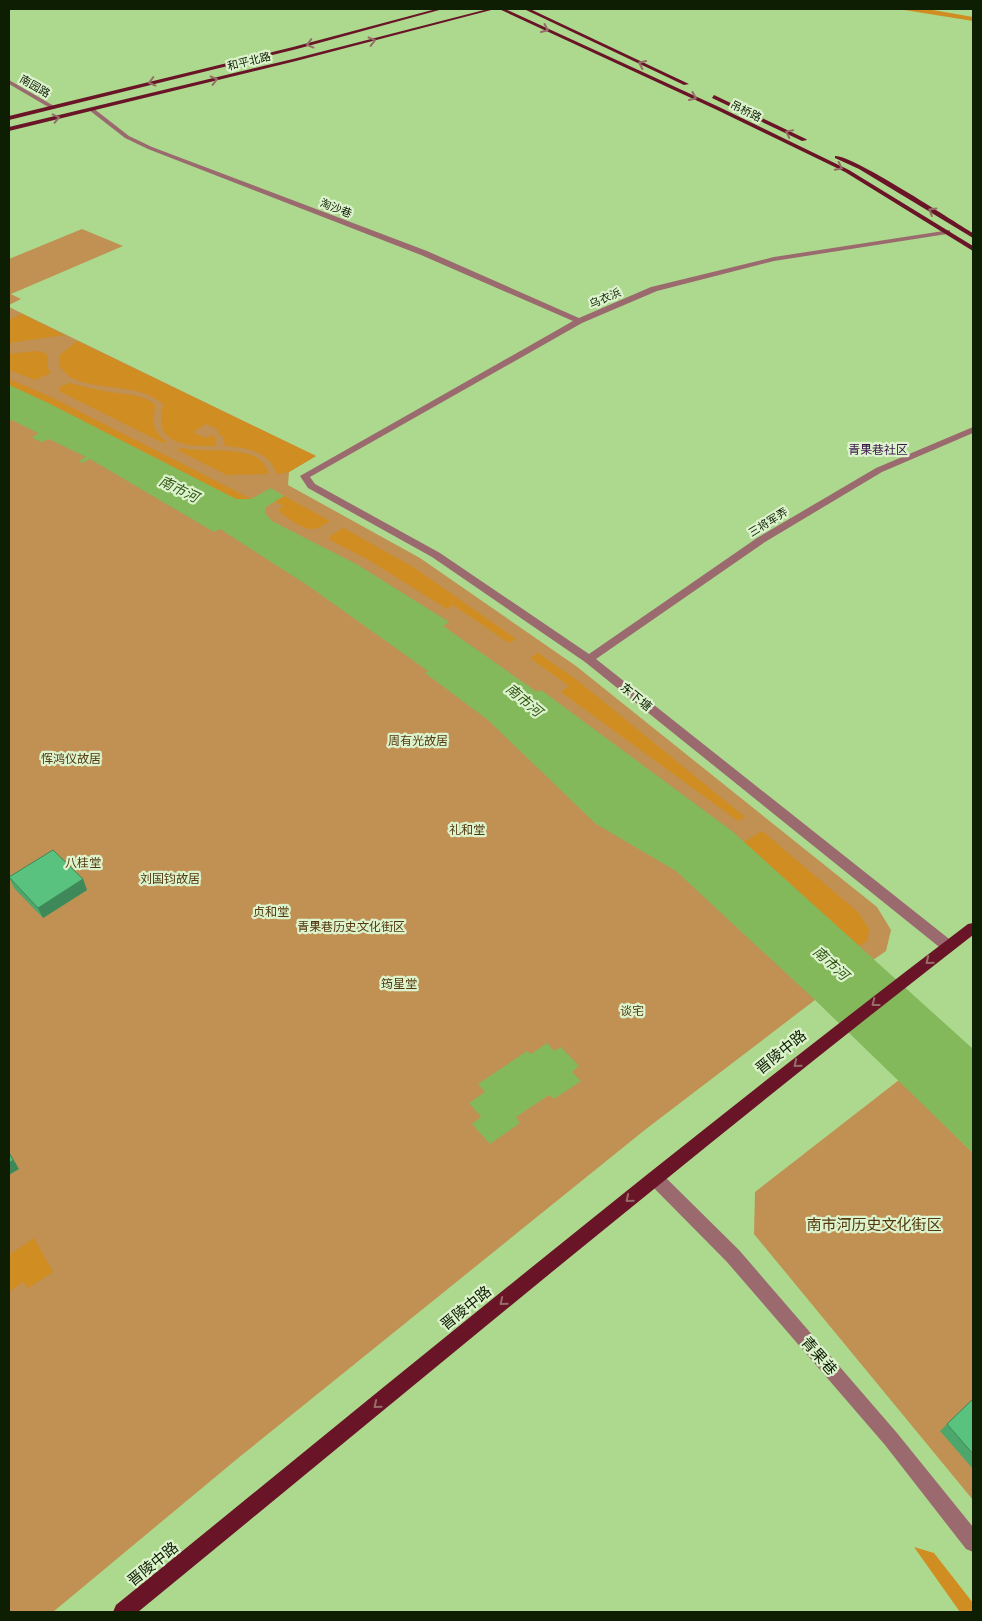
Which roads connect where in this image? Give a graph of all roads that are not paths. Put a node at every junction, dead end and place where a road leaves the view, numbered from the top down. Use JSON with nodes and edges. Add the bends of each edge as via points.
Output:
{"nodes":[{"id":1,"x":441,"y":9,"type":"edge"},
{"id":2,"x":493,"y":9,"type":"edge"},
{"id":3,"x":501,"y":9,"type":"edge"},
{"id":4,"x":526,"y":9,"type":"edge"},
{"id":5,"x":9,"y":82,"type":"edge"},
{"id":6,"x":696,"y":89,"type":"dead end"},
{"id":7,"x":705,"y":93,"type":"dead end"},
{"id":8,"x":52,"y":107,"type":"junction"},
{"id":9,"x":90,"y":110,"type":"junction"},
{"id":10,"x":9,"y":118,"type":"edge"},
{"id":11,"x":9,"y":129,"type":"edge"},
{"id":12,"x":809,"y":143,"type":"dead end"},
{"id":13,"x":827,"y":151,"type":"dead end"},
{"id":14,"x":946,"y":232,"type":"junction"},
{"id":15,"x":973,"y":236,"type":"edge"},
{"id":16,"x":973,"y":249,"type":"edge"},
{"id":17,"x":579,"y":321,"type":"junction"},
{"id":18,"x":973,"y":430,"type":"edge"},
{"id":19,"x":305,"y":476,"type":"joint"},
{"id":20,"x":588,"y":659,"type":"junction"},
{"id":21,"x":973,"y":928,"type":"edge"},
{"id":22,"x":948,"y":946,"type":"junction"},
{"id":23,"x":655,"y":1178,"type":"junction"},
{"id":24,"x":973,"y":1542,"type":"edge"},
{"id":25,"x":124,"y":1612,"type":"edge"}],
"edges":[{"from":1,"to":8,"type":"main road","name":"和平北路","one_way":true},
{"from":9,"to":2,"type":"main road","name":"和平北路","one_way":true},
{"from":3,"to":14,"type":"main road","name":"吊桥路","one_way":true,"via":[[847,171]]},
{"from":6,"to":4,"type":"main road","one_way":true},
{"from":5,"to":8,"type":"street","name":"南园路"},
{"from":12,"to":7,"type":"main road","name":"吊桥路","one_way":true},
{"from":8,"to":10,"type":"main road","name":"和平北路"},
{"from":11,"to":9,"type":"main road","name":"和平北路","one_way":true},
{"from":9,"to":17,"type":"street","name":"淘沙巷","via":[[127,137],[150,148],[424,253]]},
{"from":15,"to":13,"type":"main road","one_way":true},
{"from":14,"to":16,"type":"main road","name":"吊桥路"},
{"from":14,"to":17,"type":"street","name":"乌衣浜","via":[[774,259],[654,289]]},
{"from":17,"to":19,"type":"street","name":"乌衣浜"},
{"from":18,"to":20,"type":"street","name":"三将军弄","via":[[870,475],[761,540]]},
{"from":19,"to":20,"type":"street","name":"东下塘","via":[[311,486],[436,554]]},
{"from":20,"to":22,"type":"street","name":"东下塘"},
{"from":21,"to":22,"type":"main road"},
{"from":22,"to":23,"type":"main road","name":"晋陵中路","one_way":true},
{"from":23,"to":24,"type":"street","name":"青果巷","via":[[733,1256],[891,1439]]},
{"from":23,"to":25,"type":"main road","name":"晋陵中路","one_way":true}]}
